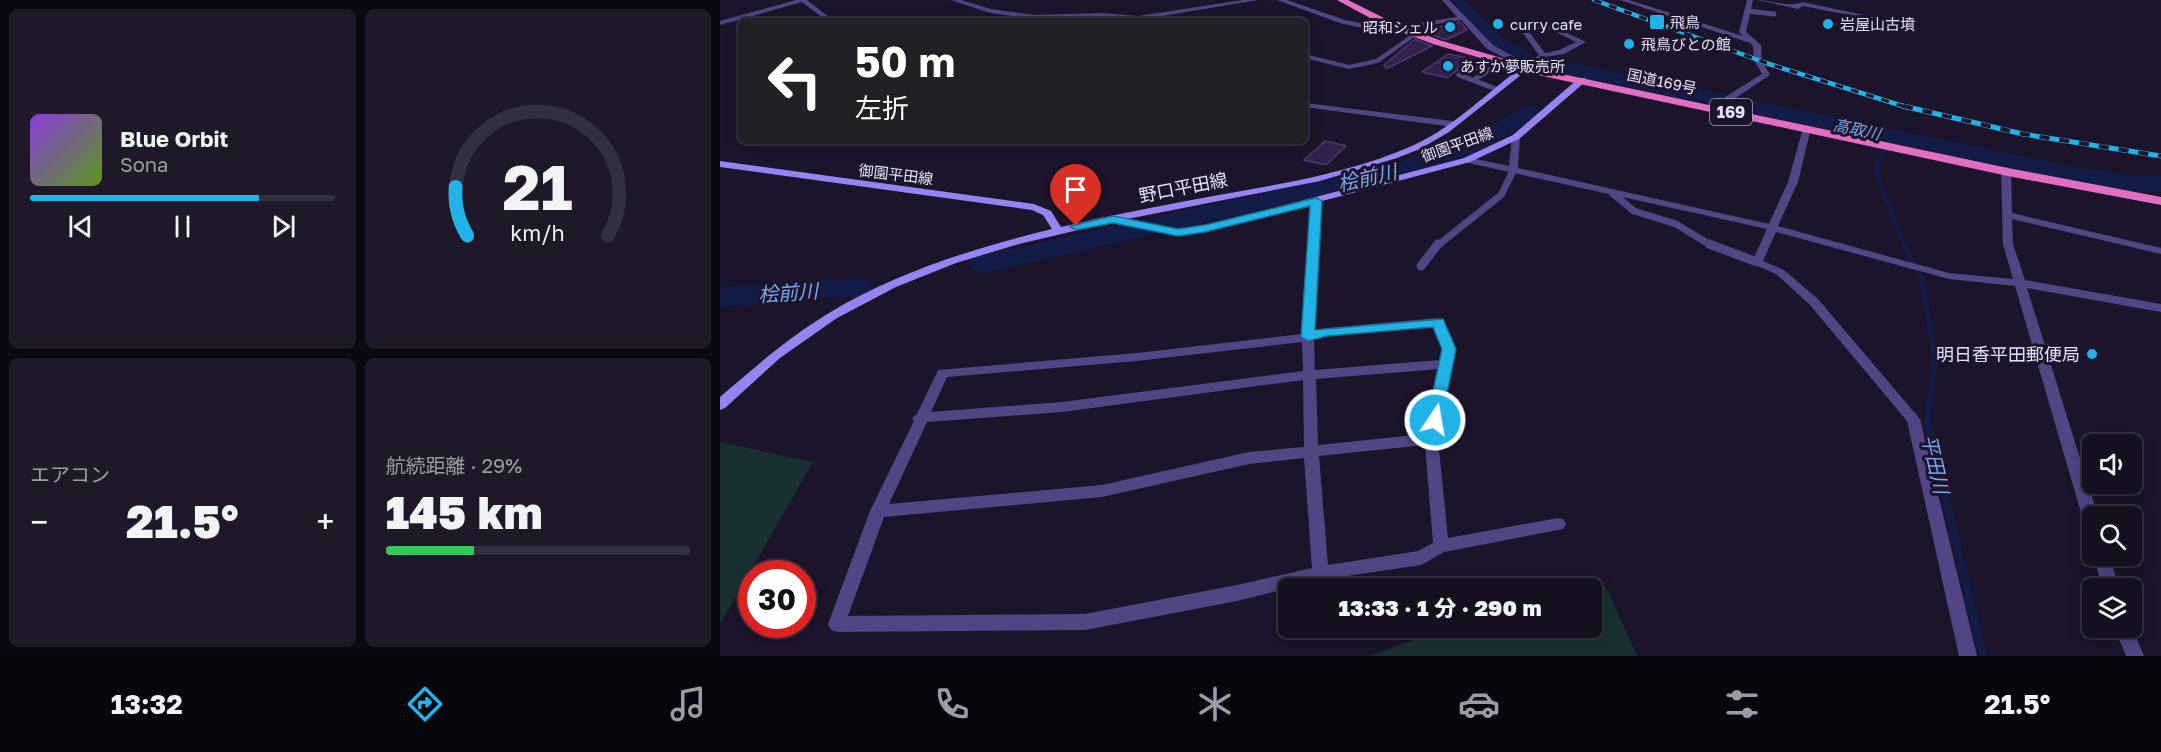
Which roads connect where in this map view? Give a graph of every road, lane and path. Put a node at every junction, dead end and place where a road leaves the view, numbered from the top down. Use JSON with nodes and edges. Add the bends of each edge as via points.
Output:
{"nodes":[{"id":1,"x":803,"y":0,"type":"edge"},
{"id":2,"x":954,"y":0,"type":"edge"},
{"id":3,"x":1254,"y":0,"type":"edge"},
{"id":4,"x":1280,"y":0,"type":"edge"},
{"id":5,"x":1341,"y":0,"type":"edge"},
{"id":6,"x":1445,"y":0,"type":"edge"},
{"id":7,"x":1623,"y":0,"type":"edge"},
{"id":8,"x":1750,"y":0,"type":"edge"},
{"id":9,"x":1760,"y":0,"type":"edge"},
{"id":10,"x":1747,"y":11,"type":"junction"},
{"id":11,"x":1774,"y":15,"type":"dead end"},
{"id":12,"x":738,"y":18,"type":"edge"},
{"id":13,"x":738,"y":18,"type":"edge"},
{"id":14,"x":827,"y":18,"type":"edge"},
{"id":15,"x":1461,"y":18,"type":"junction"},
{"id":16,"x":1875,"y":18,"type":"dead end"},
{"id":17,"x":720,"y":23,"type":"edge"},
{"id":18,"x":1399,"y":27,"type":"junction"},
{"id":19,"x":1417,"y":33,"type":"junction"},
{"id":20,"x":1750,"y":41,"type":"junction"},
{"id":21,"x":1543,"y":55,"type":"junction"},
{"id":22,"x":1308,"y":57,"type":"edge"},
{"id":23,"x":1527,"y":67,"type":"junction"},
{"id":24,"x":1474,"y":80,"type":"dead end"},
{"id":25,"x":1582,"y":80,"type":"junction"},
{"id":26,"x":1496,"y":89,"type":"junction"},
{"id":27,"x":1308,"y":105,"type":"edge"},
{"id":28,"x":1721,"y":110,"type":"junction"},
{"id":29,"x":1453,"y":124,"type":"junction"},
{"id":30,"x":1807,"y":128,"type":"junction"},
{"id":31,"x":1516,"y":137,"type":"junction"},
{"id":32,"x":1467,"y":160,"type":"junction"},
{"id":33,"x":720,"y":165,"type":"edge"},
{"id":34,"x":2006,"y":170,"type":"junction"},
{"id":35,"x":1513,"y":171,"type":"junction"},
{"id":36,"x":1612,"y":193,"type":"junction"},
{"id":37,"x":1316,"y":201,"type":"junction"},
{"id":38,"x":2161,"y":201,"type":"edge"},
{"id":39,"x":2007,"y":215,"type":"junction"},
{"id":40,"x":1113,"y":219,"type":"junction"},
{"id":41,"x":1771,"y":227,"type":"junction"},
{"id":42,"x":1057,"y":230,"type":"junction"},
{"id":43,"x":2161,"y":251,"type":"edge"},
{"id":44,"x":1757,"y":262,"type":"junction"},
{"id":45,"x":1421,"y":267,"type":"dead end"},
{"id":46,"x":2020,"y":283,"type":"junction"},
{"id":47,"x":2161,"y":308,"type":"edge"},
{"id":48,"x":1308,"y":337,"type":"junction"},
{"id":49,"x":1447,"y":364,"type":"junction"},
{"id":50,"x":1309,"y":375,"type":"junction"},
{"id":51,"x":720,"y":405,"type":"edge"},
{"id":52,"x":919,"y":418,"type":"junction"},
{"id":53,"x":1431,"y":439,"type":"junction"},
{"id":54,"x":1311,"y":450,"type":"junction"},
{"id":55,"x":2087,"y":506,"type":"edge"},
{"id":56,"x":878,"y":511,"type":"junction"},
{"id":57,"x":1558,"y":524,"type":"dead end"},
{"id":58,"x":1441,"y":546,"type":"junction"},
{"id":59,"x":1321,"y":573,"type":"junction"},
{"id":60,"x":2128,"y":638,"type":"edge"},
{"id":61,"x":1968,"y":656,"type":"edge"},
{"id":62,"x":2135,"y":656,"type":"edge"}],
"edges":[{"from":1,"to":13,"type":"street"},
{"from":1,"to":14,"type":"street"},
{"from":2,"to":3,"type":"street","via":[[990,11],[1035,17],[1138,18]]},
{"from":4,"to":18,"type":"street","via":[[1364,27]]},
{"from":5,"to":18,"type":"highway","name":"国道169号","number":"169"},
{"from":6,"to":15,"type":"street"},
{"from":7,"to":20,"type":"street"},
{"from":8,"to":10,"type":"street"},
{"from":9,"to":16,"type":"street"},
{"from":10,"to":11,"type":"lane"},
{"from":10,"to":20,"type":"street","via":[[1742,30]]},
{"from":12,"to":17,"type":"street"},
{"from":15,"to":18,"type":"street"},
{"from":15,"to":23,"type":"street","via":[[1495,51]]},
{"from":18,"to":19,"type":"highway","name":"国道169号","number":"169"},
{"from":19,"to":22,"type":"street","via":[[1378,61],[1349,68]]},
{"from":19,"to":23,"type":"highway","name":"国道169号","number":"169"},
{"from":20,"to":28,"type":"street","via":[[1756,45],[1766,75],[1728,99]]},
{"from":21,"to":21,"type":"street","via":[[1525,32],[1529,27],[1550,27],[1582,42]]},
{"from":21,"to":23,"type":"street"},
{"from":23,"to":25,"type":"highway","name":"国道169号","number":"169"},
{"from":23,"to":26,"type":"main road","name":"野口平田線"},
{"from":24,"to":26,"type":"lane"},
{"from":25,"to":28,"type":"highway","name":"国道169号","number":"169"},
{"from":25,"to":31,"type":"main road","name":"御園平田線"},
{"from":26,"to":29,"type":"main road","name":"野口平田線"},
{"from":27,"to":29,"type":"street"},
{"from":28,"to":30,"type":"highway","name":"国道169号","number":"169"},
{"from":29,"to":40,"type":"main road","name":"野口平田線","via":[[1420,146],[1370,165]]},
{"from":30,"to":34,"type":"highway","name":"国道169号","number":"169"},
{"from":30,"to":41,"type":"street","via":[[1793,182]]},
{"from":31,"to":32,"type":"main road","name":"御園平田線"},
{"from":31,"to":35,"type":"street"},
{"from":32,"to":35,"type":"street"},
{"from":32,"to":37,"type":"main road","name":"御園平田線"},
{"from":33,"to":42,"type":"main road","name":"御園平田線","via":[[1034,207],[1047,213]]},
{"from":34,"to":38,"type":"highway","name":"国道169号","number":"169"},
{"from":34,"to":39,"type":"street"},
{"from":35,"to":36,"type":"street"},
{"from":35,"to":45,"type":"lane","via":[[1501,195],[1439,243]]},
{"from":36,"to":41,"type":"street"},
{"from":36,"to":44,"type":"lane","via":[[1634,211],[1676,224],[1715,248]]},
{"from":37,"to":40,"type":"main road","name":"御園平田線","via":[[1205,229],[1167,231]]},
{"from":37,"to":48,"type":"street"},
{"from":39,"to":43,"type":"street"},
{"from":39,"to":46,"type":"street","via":[[2008,244]]},
{"from":40,"to":42,"type":"main road","name":"野口平田線"},
{"from":41,"to":44,"type":"street"},
{"from":41,"to":46,"type":"street","via":[[1932,272]]},
{"from":42,"to":51,"type":"main road","name":"野口平田線","via":[[988,247],[874,291],[793,341]]},
{"from":44,"to":61,"type":"street","via":[[1780,272],[1814,302],[1913,419]]},
{"from":46,"to":47,"type":"street"},
{"from":46,"to":55,"type":"street"},
{"from":48,"to":49,"type":"street","via":[[1438,322],[1449,349]]},
{"from":48,"to":50,"type":"street"},
{"from":48,"to":52,"type":"street","via":[[1137,357],[943,373]]},
{"from":49,"to":50,"type":"street"},
{"from":49,"to":53,"type":"street"},
{"from":50,"to":52,"type":"street","via":[[1062,407]]},
{"from":50,"to":54,"type":"street"},
{"from":52,"to":56,"type":"street"},
{"from":53,"to":54,"type":"street"},
{"from":53,"to":58,"type":"street"},
{"from":54,"to":56,"type":"street","via":[[1249,458],[1102,491]]},
{"from":54,"to":59,"type":"street"},
{"from":56,"to":59,"type":"street","via":[[837,624],[1085,622]]},
{"from":57,"to":58,"type":"street"},
{"from":58,"to":59,"type":"street","via":[[1420,558]]},
{"from":60,"to":62,"type":"street"}]}
